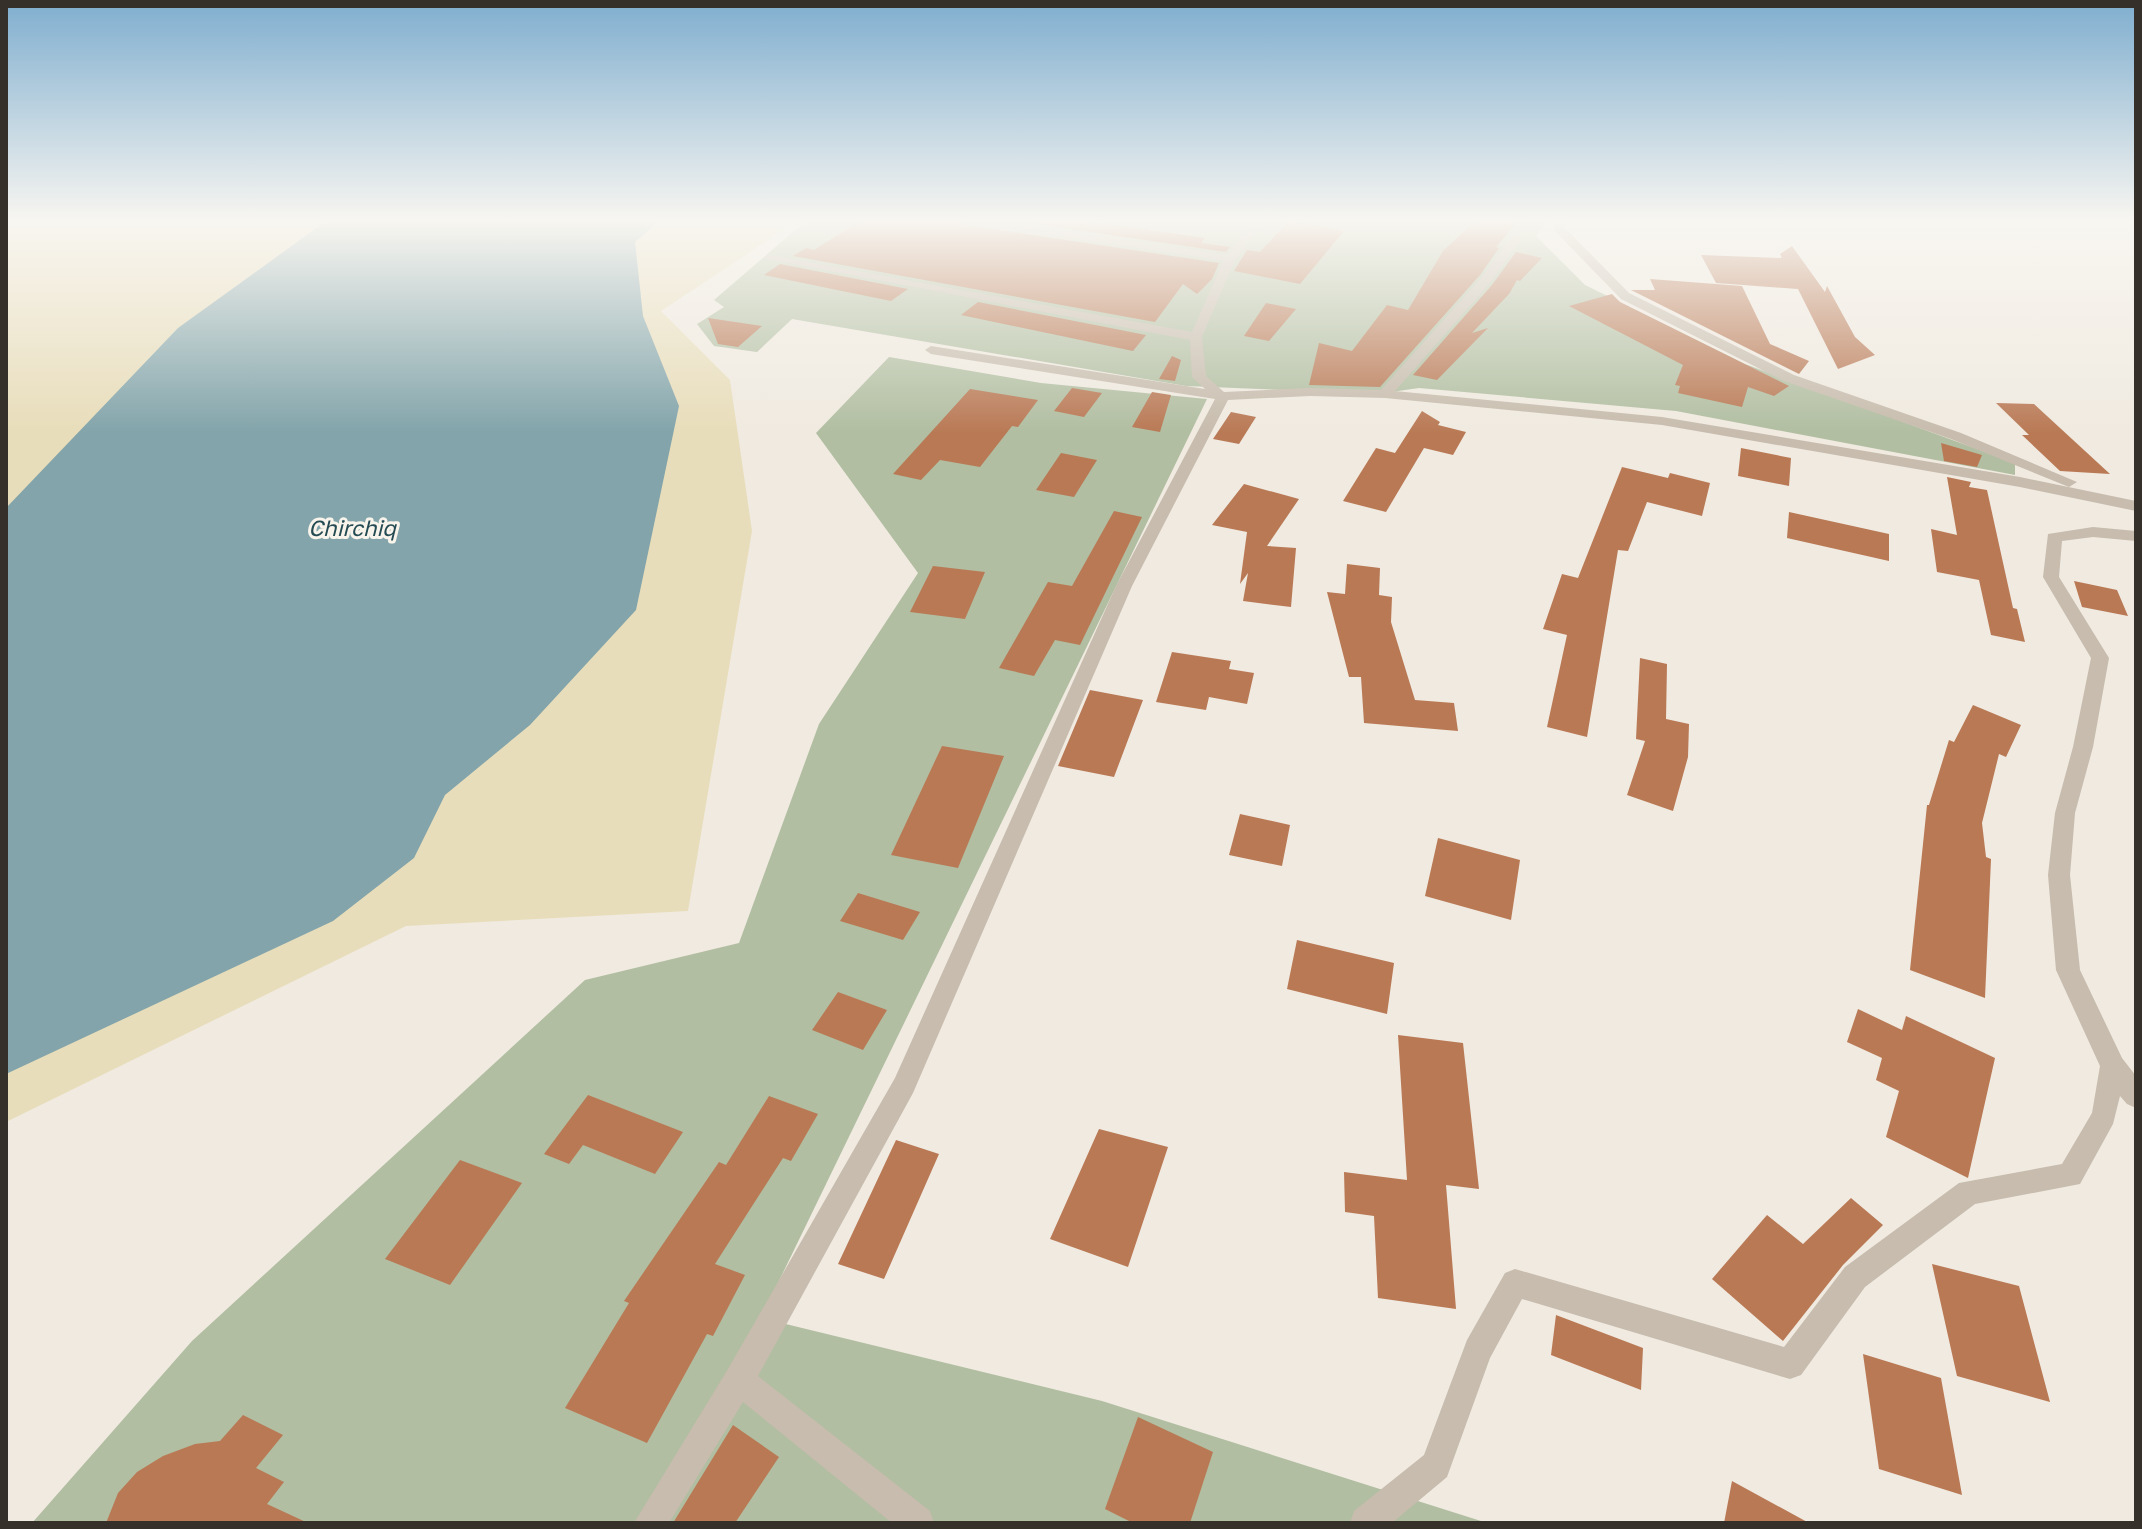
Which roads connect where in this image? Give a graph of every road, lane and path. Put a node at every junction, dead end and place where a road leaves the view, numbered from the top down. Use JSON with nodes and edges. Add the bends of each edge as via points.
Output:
{"nodes":[{"id":1,"x":944,"y":290,"type":"edge"},
{"id":2,"x":1216,"y":290,"type":"edge"},
{"id":3,"x":1477,"y":290,"type":"edge"},
{"id":4,"x":1619,"y":290,"type":"edge"},
{"id":5,"x":1196,"y":337,"type":"junction"},
{"id":6,"x":931,"y":350,"type":"dead end"},
{"id":7,"x":1385,"y":394,"type":"junction"},
{"id":8,"x":1223,"y":396,"type":"junction"},
{"id":9,"x":2109,"y":498,"type":"junction"},
{"id":10,"x":2136,"y":506,"type":"edge"},
{"id":11,"x":2136,"y":536,"type":"edge"},
{"id":12,"x":2113,"y":1066,"type":"junction"},
{"id":13,"x":2136,"y":1096,"type":"edge"},
{"id":14,"x":739,"y":1380,"type":"junction"},
{"id":15,"x":650,"y":1523,"type":"edge"},
{"id":16,"x":918,"y":1523,"type":"edge"},
{"id":17,"x":1366,"y":1523,"type":"edge"}],
"edges":[{"from":1,"to":5,"type":"street"},
{"from":2,"to":5,"type":"street"},
{"from":3,"to":7,"type":"street"},
{"from":4,"to":9,"type":"street","via":[[1789,378],[1956,436]]},
{"from":5,"to":8,"type":"street","via":[[1199,377]]},
{"from":6,"to":8,"type":"street"},
{"from":7,"to":8,"type":"street"},
{"from":7,"to":9,"type":"street","via":[[1662,421]]},
{"from":8,"to":14,"type":"street","via":[[1124,586],[904,1085]]},
{"from":9,"to":10,"type":"street"},
{"from":11,"to":12,"type":"street","via":[[2093,532],[2054,537],[2051,577],[2100,658],[2065,813],[2059,875],[2068,970]]},
{"from":12,"to":13,"type":"street"},
{"from":12,"to":17,"type":"street","via":[[2104,1116],[2070,1175],[1969,1192],[1855,1277],[1790,1364],[1515,1283],[1478,1351],[1436,1466]]},
{"from":14,"to":15,"type":"street"},
{"from":14,"to":16,"type":"street"}]}
